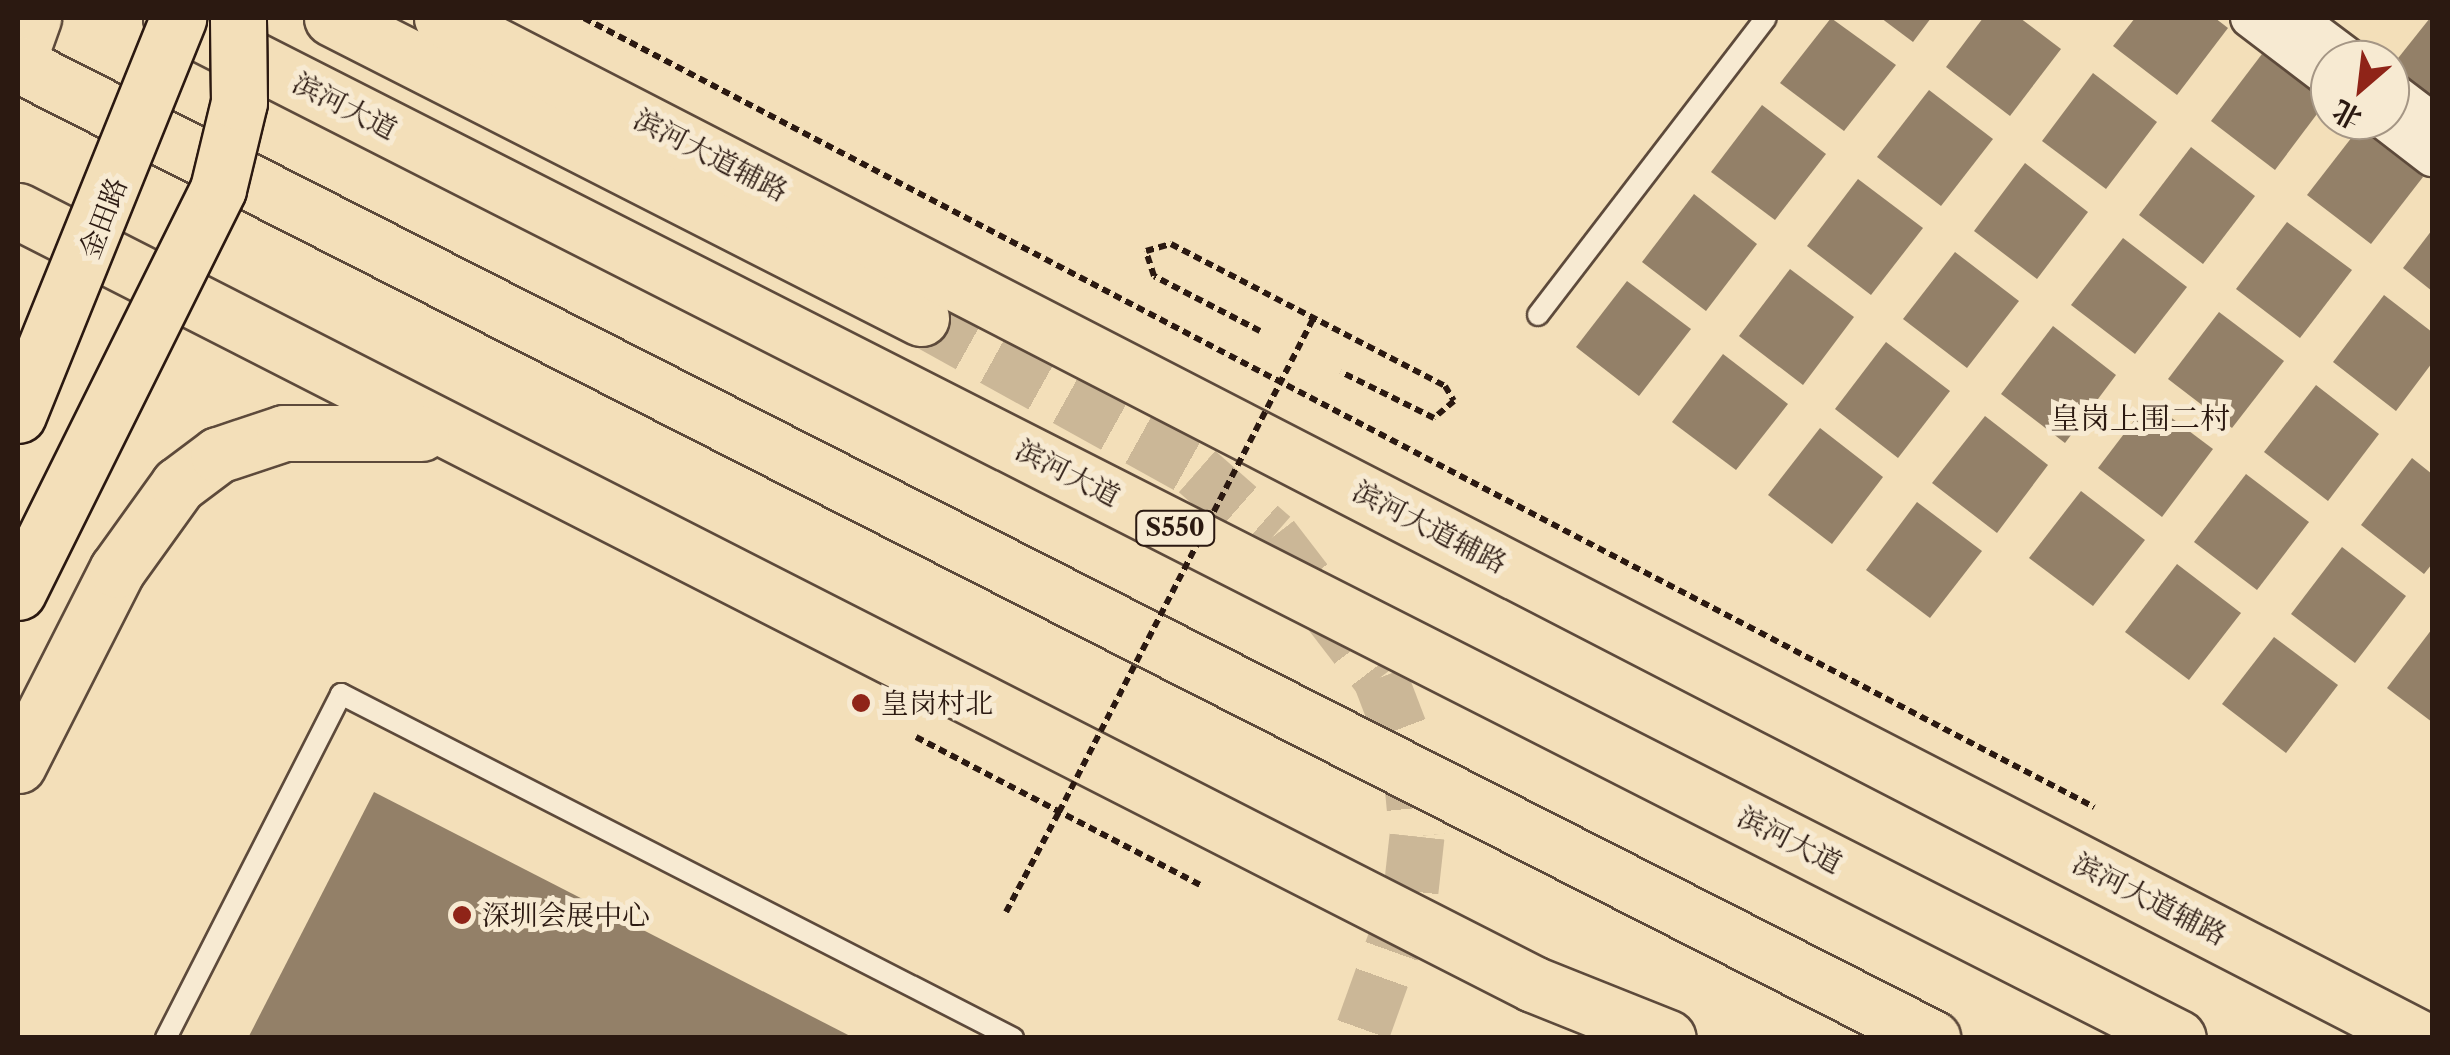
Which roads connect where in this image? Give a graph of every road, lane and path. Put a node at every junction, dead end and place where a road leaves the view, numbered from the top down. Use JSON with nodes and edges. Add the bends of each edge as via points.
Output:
{"nodes":[{"id":1,"x":33,"y":18,"type":"edge"},
{"id":2,"x":175,"y":18,"type":"edge"},
{"id":3,"x":238,"y":18,"type":"edge"},
{"id":4,"x":332,"y":18,"type":"edge"},
{"id":5,"x":442,"y":18,"type":"edge"},
{"id":6,"x":468,"y":18,"type":"edge"},
{"id":7,"x":584,"y":18,"type":"edge"},
{"id":8,"x":1766,"y":18,"type":"edge"},
{"id":9,"x":2250,"y":18,"type":"edge"},
{"id":10,"x":2296,"y":18,"type":"edge"},
{"id":11,"x":2325,"y":40,"type":"edge"},
{"id":12,"x":528,"y":60,"type":"junction"},
{"id":13,"x":18,"y":62,"type":"edge"},
{"id":14,"x":2310,"y":64,"type":"edge"},
{"id":15,"x":2410,"y":105,"type":"edge"},
{"id":16,"x":2432,"y":122,"type":"edge"},
{"id":17,"x":2410,"y":140,"type":"edge"},
{"id":18,"x":2432,"y":157,"type":"edge"},
{"id":19,"x":18,"y":211,"type":"edge"},
{"id":20,"x":1538,"y":315,"type":"dead end"},
{"id":21,"x":921,"y":318,"type":"tunnel mouth"},
{"id":22,"x":1314,"y":318,"type":"junction"},
{"id":23,"x":1260,"y":330,"type":"dead end"},
{"id":24,"x":1341,"y":372,"type":"dead end"},
{"id":25,"x":18,"y":415,"type":"edge"},
{"id":26,"x":450,"y":438,"type":"junction"},
{"id":27,"x":18,"y":592,"type":"edge"},
{"id":28,"x":916,"y":737,"type":"dead end"},
{"id":29,"x":18,"y":766,"type":"edge"},
{"id":30,"x":1059,"y":812,"type":"junction"},
{"id":31,"x":2114,"y":818,"type":"dead end"},
{"id":32,"x":1200,"y":885,"type":"dead end"},
{"id":33,"x":1006,"y":912,"type":"dead end"},
{"id":34,"x":1533,"y":984,"type":"junction"},
{"id":35,"x":166,"y":1038,"type":"edge"},
{"id":36,"x":1013,"y":1038,"type":"edge"},
{"id":37,"x":1612,"y":1038,"type":"edge"},
{"id":38,"x":1668,"y":1038,"type":"edge"},
{"id":39,"x":1932,"y":1038,"type":"edge"},
{"id":40,"x":2178,"y":1038,"type":"edge"},
{"id":41,"x":2419,"y":1038,"type":"edge"}],
"edges":[{"from":1,"to":13,"type":"main road"},
{"from":2,"to":25,"type":"main road","name":"金田路","bridge":true},
{"from":2,"to":40,"type":"main road","name":"滨河大道","number":"S550"},
{"from":3,"to":27,"type":"main road","bridge":true,"via":[[238,102],[218,190]]},
{"from":4,"to":21,"type":"main road"},
{"from":5,"to":12,"type":"main road","name":"滨河大道辅路"},
{"from":6,"to":12,"type":"main road"},
{"from":7,"to":31,"type":"path"},
{"from":8,"to":20,"type":"lane"},
{"from":9,"to":14,"type":"street"},
{"from":10,"to":11,"type":"street"},
{"from":12,"to":41,"type":"main road","name":"滨河大道辅路"},
{"from":13,"to":39,"type":"main road"},
{"from":15,"to":16,"type":"street"},
{"from":17,"to":18,"type":"street"},
{"from":19,"to":26,"type":"main road"},
{"from":22,"to":23,"type":"path","via":[[1171,244],[1146,251],[1154,276]]},
{"from":22,"to":24,"type":"path","via":[[1445,386],[1454,400],[1434,418]]},
{"from":22,"to":30,"type":"path","bridge":true},
{"from":26,"to":29,"type":"main road","via":[[311,428],[240,445],[198,468],[140,532]]},
{"from":26,"to":34,"type":"main road"},
{"from":28,"to":30,"type":"path"},
{"from":30,"to":32,"type":"path"},
{"from":30,"to":33,"type":"path"},
{"from":34,"to":37,"type":"main road"},
{"from":34,"to":38,"type":"main road"},
{"from":35,"to":36,"type":"lane","via":[[341,694]]}]}
